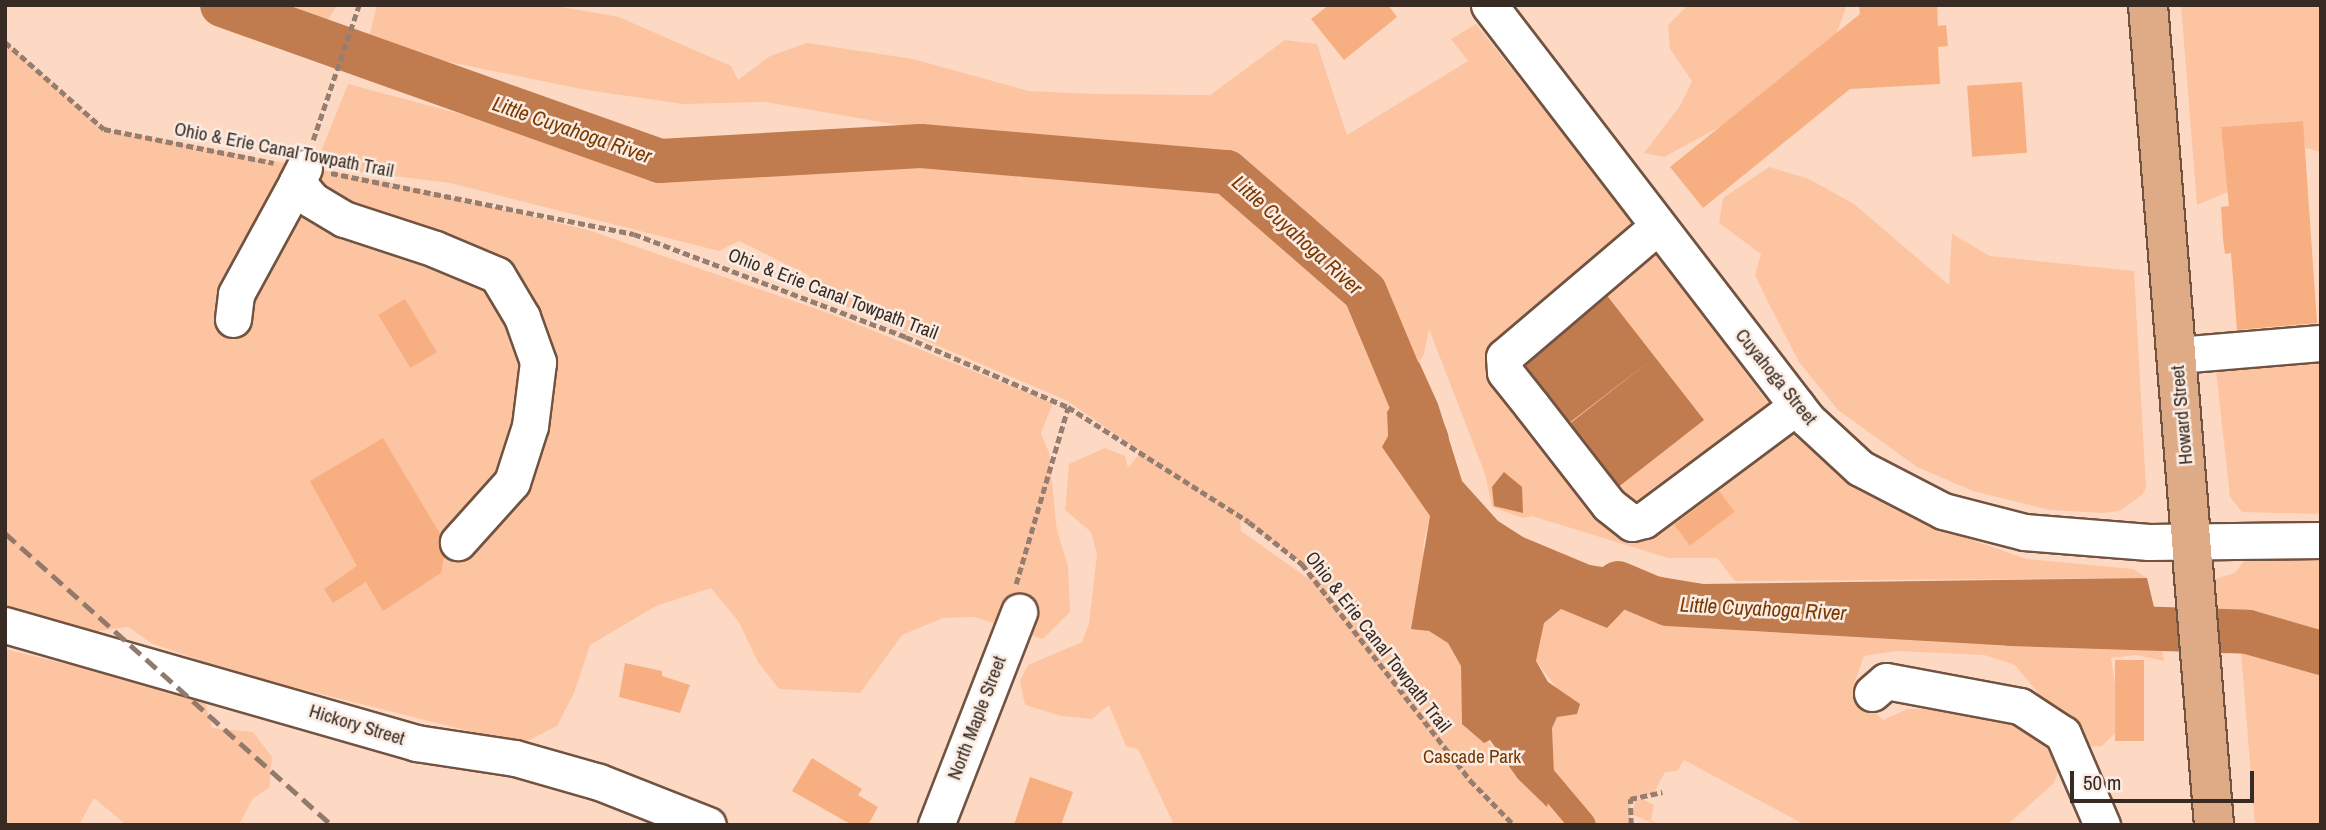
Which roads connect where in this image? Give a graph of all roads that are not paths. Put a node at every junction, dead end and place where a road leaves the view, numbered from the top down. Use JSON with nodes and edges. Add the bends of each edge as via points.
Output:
{"nodes":[{"id":1,"x":1489,"y":5,"type":"edge"},
{"id":2,"x":2148,"y":5,"type":"edge"},
{"id":3,"x":1658,"y":226,"type":"junction"},
{"id":4,"x":233,"y":319,"type":"dead end"},
{"id":5,"x":2321,"y":343,"type":"edge"},
{"id":6,"x":2177,"y":355,"type":"junction"},
{"id":7,"x":1797,"y":406,"type":"junction"},
{"id":8,"x":2321,"y":540,"type":"edge"},
{"id":9,"x":458,"y":542,"type":"dead end"},
{"id":10,"x":2191,"y":543,"type":"junction"},
{"id":11,"x":1019,"y":611,"type":"road end"},
{"id":12,"x":5,"y":625,"type":"edge"},
{"id":13,"x":1872,"y":693,"type":"dead end"},
{"id":14,"x":708,"y":825,"type":"edge"},
{"id":15,"x":936,"y":825,"type":"edge"},
{"id":16,"x":2102,"y":825,"type":"edge"},
{"id":17,"x":2214,"y":825,"type":"edge"}],
"edges":[{"from":1,"to":3,"type":"street","name":"Cuyahoga Street"},
{"from":2,"to":6,"type":"main road","name":"Howard Street"},
{"from":3,"to":7,"type":"street","name":"Cuyahoga Street"},
{"from":3,"to":7,"type":"street","via":[[1504,356],[1505,372],[1609,505],[1632,523],[1644,520]]},
{"from":4,"to":9,"type":"street","via":[[236,293],[300,175],[312,200],[344,219],[391,232],[497,275],[522,317],[538,362],[530,426],[512,482]]},
{"from":5,"to":6,"type":"street"},
{"from":6,"to":10,"type":"main road","name":"Howard Street"},
{"from":7,"to":10,"type":"street","name":"Cuyahoga Street","via":[[1860,468],[1943,511],[2024,532]]},
{"from":8,"to":10,"type":"street","name":"Cuyahoga Street"},
{"from":10,"to":17,"type":"main road","name":"Howard Street"},
{"from":11,"to":15,"type":"street","name":"North Maple Street"},
{"from":12,"to":14,"type":"street","name":"Hickory Street","via":[[416,743],[515,758],[599,782]]},
{"from":13,"to":16,"type":"street","via":[[1886,681],[2020,706],[2063,734]]}]}
